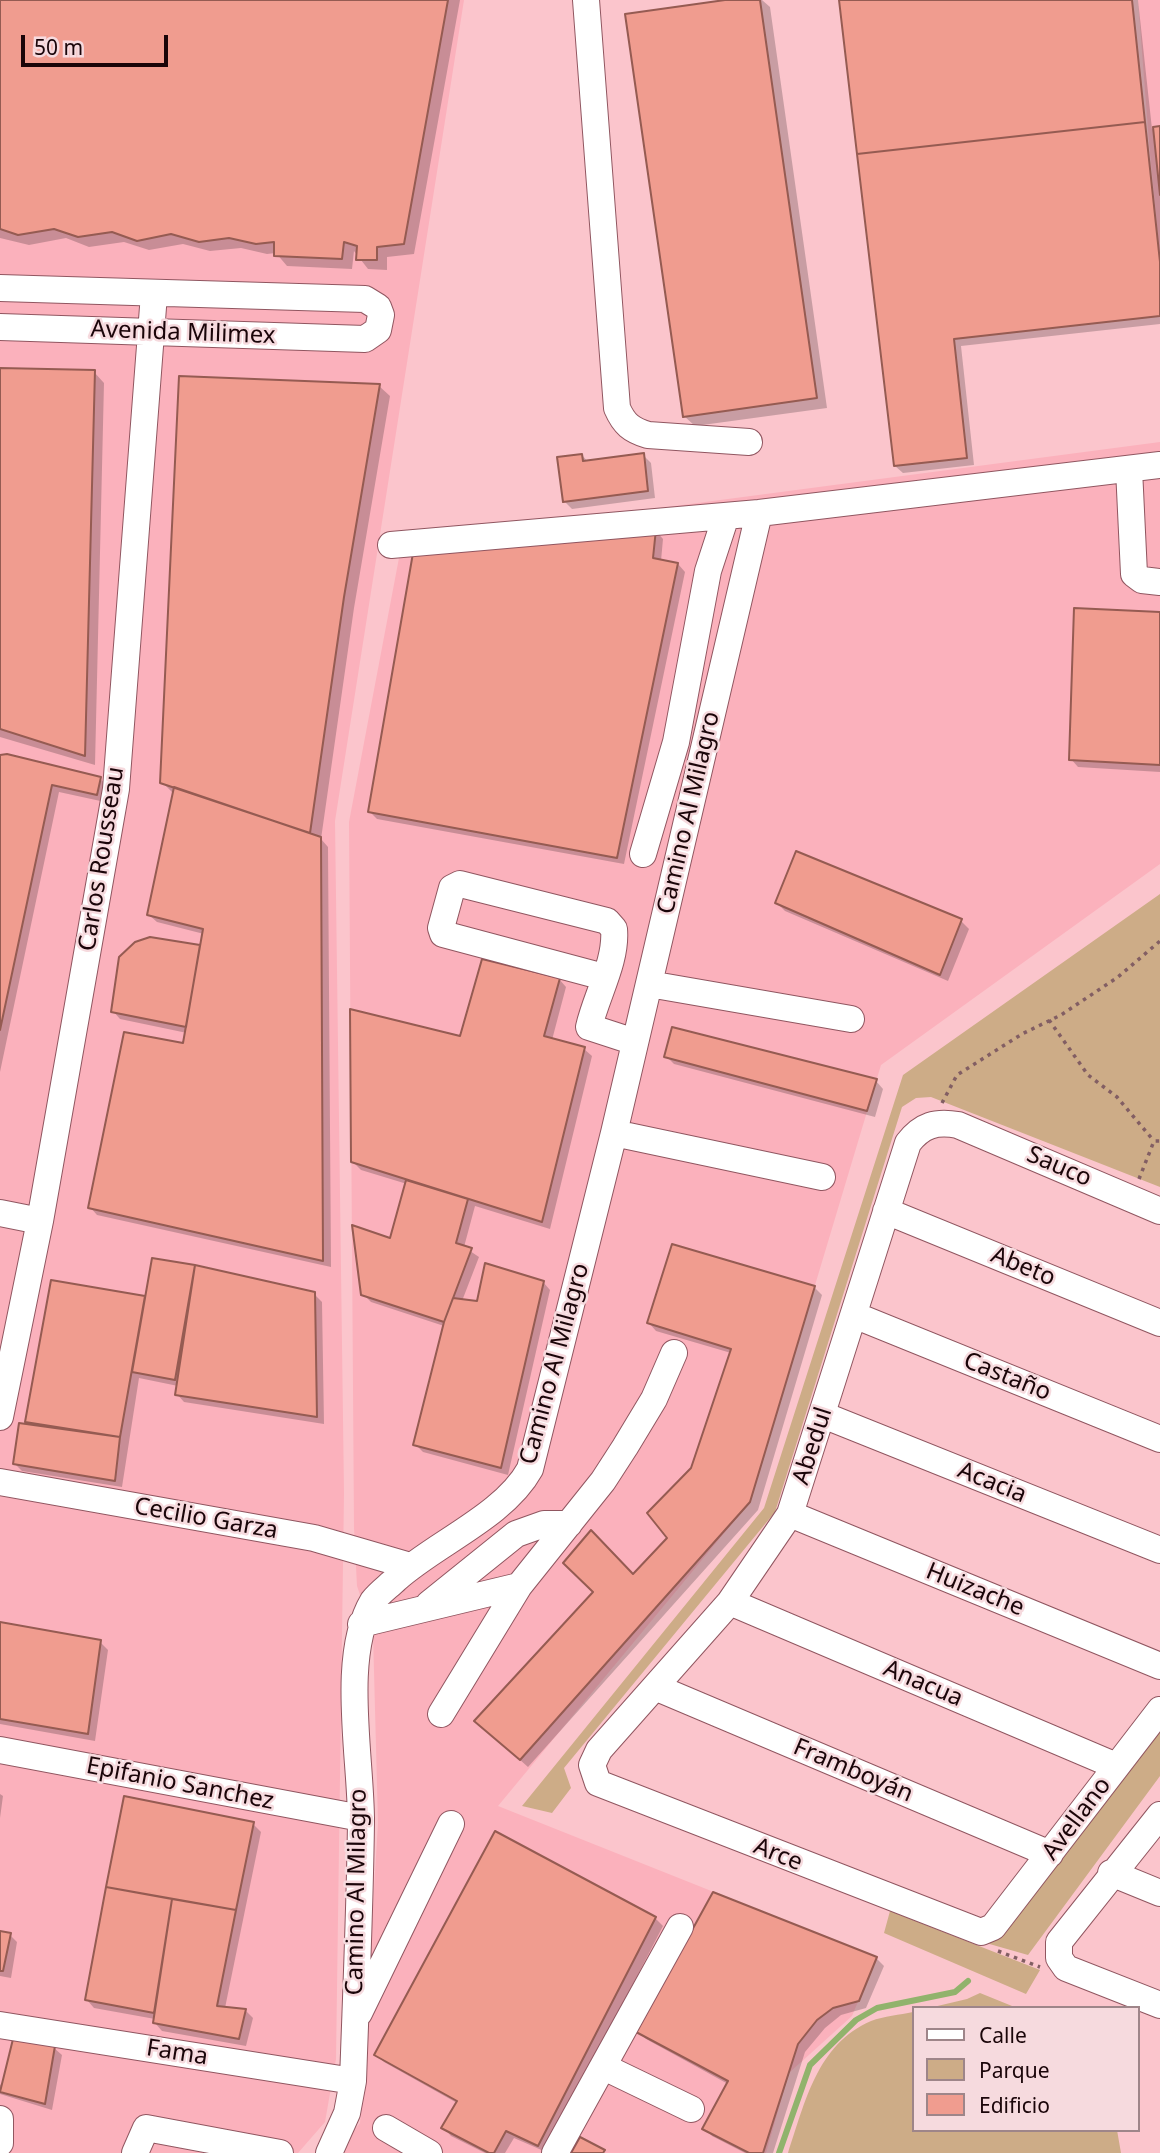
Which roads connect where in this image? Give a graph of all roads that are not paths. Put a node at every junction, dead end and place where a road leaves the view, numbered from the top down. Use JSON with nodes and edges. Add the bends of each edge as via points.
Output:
{"nodes":[{"id":1,"x":586,"y":0,"type":"edge"},
{"id":2,"x":0,"y":288,"type":"edge"},
{"id":3,"x":154,"y":294,"type":"junction"},
{"id":4,"x":0,"y":327,"type":"edge"},
{"id":5,"x":152,"y":332,"type":"junction"},
{"id":6,"x":749,"y":442,"type":"dead end"},
{"id":7,"x":1160,"y":465,"type":"edge"},
{"id":8,"x":1129,"y":469,"type":"junction"},
{"id":9,"x":759,"y":513,"type":"junction"},
{"id":10,"x":726,"y":516,"type":"junction"},
{"id":11,"x":391,"y":545,"type":"dead end"},
{"id":12,"x":1160,"y":582,"type":"edge"},
{"id":13,"x":643,"y":854,"type":"dead end"},
{"id":14,"x":604,"y":976,"type":"junction"},
{"id":15,"x":649,"y":984,"type":"junction"},
{"id":16,"x":850,"y":1019,"type":"dead end"},
{"id":17,"x":635,"y":1042,"type":"junction"},
{"id":18,"x":932,"y":1124,"type":"joint"},
{"id":19,"x":614,"y":1133,"type":"junction"},
{"id":20,"x":822,"y":1177,"type":"dead end"},
{"id":21,"x":1160,"y":1210,"type":"edge"},
{"id":22,"x":886,"y":1211,"type":"junction"},
{"id":23,"x":0,"y":1213,"type":"edge"},
{"id":24,"x":40,"y":1221,"type":"junction"},
{"id":25,"x":853,"y":1315,"type":"junction"},
{"id":26,"x":1160,"y":1323,"type":"edge"},
{"id":27,"x":674,"y":1353,"type":"dead end"},
{"id":28,"x":823,"y":1415,"type":"junction"},
{"id":29,"x":0,"y":1417,"type":"edge"},
{"id":30,"x":1160,"y":1439,"type":"edge"},
{"id":31,"x":0,"y":1482,"type":"edge"},
{"id":32,"x":790,"y":1514,"type":"junction"},
{"id":33,"x":569,"y":1524,"type":"junction"},
{"id":34,"x":1160,"y":1550,"type":"edge"},
{"id":35,"x":410,"y":1566,"type":"junction"},
{"id":36,"x":519,"y":1586,"type":"junction"},
{"id":37,"x":730,"y":1602,"type":"junction"},
{"id":38,"x":422,"y":1609,"type":"junction"},
{"id":39,"x":361,"y":1624,"type":"junction"},
{"id":40,"x":1160,"y":1666,"type":"edge"},
{"id":41,"x":655,"y":1687,"type":"junction"},
{"id":42,"x":1160,"y":1710,"type":"edge"},
{"id":43,"x":441,"y":1714,"type":"dead end"},
{"id":44,"x":0,"y":1750,"type":"edge"},
{"id":45,"x":599,"y":1750,"type":"joint"},
{"id":46,"x":1116,"y":1766,"type":"junction"},
{"id":47,"x":1160,"y":1815,"type":"edge"},
{"id":48,"x":361,"y":1818,"type":"junction"},
{"id":49,"x":451,"y":1824,"type":"dead end"},
{"id":50,"x":1050,"y":1854,"type":"junction"},
{"id":51,"x":1111,"y":1873,"type":"junction"},
{"id":52,"x":1160,"y":1893,"type":"edge"},
{"id":53,"x":680,"y":1927,"type":"dead end"},
{"id":54,"x":983,"y":1929,"type":"joint"},
{"id":55,"x":1160,"y":2005,"type":"edge"},
{"id":56,"x":355,"y":2021,"type":"junction"},
{"id":57,"x":0,"y":2025,"type":"edge"},
{"id":58,"x":604,"y":2067,"type":"junction"},
{"id":59,"x":353,"y":2081,"type":"junction"},
{"id":60,"x":691,"y":2109,"type":"dead end"},
{"id":61,"x":0,"y":2119,"type":"edge"},
{"id":62,"x":386,"y":2128,"type":"dead end"},
{"id":63,"x":0,"y":2143,"type":"edge"},
{"id":64,"x":272,"y":2152,"type":"edge"},
{"id":65,"x":135,"y":2153,"type":"edge"},
{"id":66,"x":329,"y":2153,"type":"edge"},
{"id":67,"x":429,"y":2153,"type":"edge"},
{"id":68,"x":555,"y":2153,"type":"edge"}],
"edges":[{"from":1,"to":6,"type":"street","via":[[622,421],[648,435]]},
{"from":2,"to":3,"type":"street","name":"Avenida Milimex"},
{"from":3,"to":5,"type":"street","name":"Carlos Rousseau"},
{"from":3,"to":5,"type":"street","name":"Avenida Milimex","via":[[365,299],[378,307],[381,316],[378,330],[365,339]]},
{"from":4,"to":5,"type":"street","name":"Avenida Milimex"},
{"from":5,"to":24,"type":"street","name":"Carlos Rousseau","via":[[116,789]]},
{"from":7,"to":8,"type":"street"},
{"from":8,"to":9,"type":"street"},
{"from":8,"to":12,"type":"street","via":[[1134,573],[1142,580]]},
{"from":9,"to":10,"type":"street"},
{"from":9,"to":15,"type":"street","name":"Camino Al Milagro"},
{"from":10,"to":11,"type":"street"},
{"from":10,"to":13,"type":"street","via":[[708,571],[676,742]]},
{"from":14,"to":14,"type":"street","via":[[614,935],[607,921],[460,884],[452,888],[443,934]]},
{"from":14,"to":17,"type":"street","via":[[590,1028]]},
{"from":15,"to":16,"type":"street"},
{"from":15,"to":17,"type":"street","name":"Camino Al Milagro"},
{"from":17,"to":19,"type":"street","name":"Camino Al Milagro"},
{"from":18,"to":21,"type":"street","name":"Sauco","via":[[958,1125]]},
{"from":18,"to":22,"type":"street","name":"Abedul","via":[[916,1132],[908,1143]]},
{"from":19,"to":20,"type":"street"},
{"from":19,"to":35,"type":"street","name":"Camino Al Milagro","via":[[530,1469],[507,1499]]},
{"from":22,"to":25,"type":"street","name":"Abedul"},
{"from":22,"to":26,"type":"street","name":"Abeto"},
{"from":23,"to":24,"type":"street"},
{"from":24,"to":29,"type":"street","name":"Carlos Rousseau"},
{"from":25,"to":28,"type":"street","name":"Abedul"},
{"from":25,"to":30,"type":"street","name":"Castaño"},
{"from":27,"to":33,"type":"street","via":[[654,1399],[625,1447]]},
{"from":28,"to":32,"type":"street","name":"Abedul"},
{"from":28,"to":34,"type":"street","name":"Acacia"},
{"from":31,"to":35,"type":"street","name":"Cecilio Garza","via":[[314,1538]]},
{"from":32,"to":37,"type":"street","name":"Abedul"},
{"from":32,"to":40,"type":"street","name":"Huizache"},
{"from":33,"to":36,"type":"street"},
{"from":33,"to":38,"type":"street","via":[[544,1524],[516,1534]]},
{"from":35,"to":39,"type":"street","name":"Camino Al Milagro","via":[[375,1598]]},
{"from":36,"to":38,"type":"street"},
{"from":36,"to":43,"type":"street"},
{"from":37,"to":41,"type":"street","name":"Abedul"},
{"from":37,"to":46,"type":"street","name":"Anacua"},
{"from":38,"to":39,"type":"street"},
{"from":39,"to":48,"type":"street","name":"Camino Al Milagro","via":[[355,1654]]},
{"from":41,"to":45,"type":"street","name":"Abedul"},
{"from":41,"to":50,"type":"street","name":"Framboyán"},
{"from":42,"to":46,"type":"street","name":"Avellano"},
{"from":44,"to":48,"type":"street","name":"Epifanio Sanchez"},
{"from":45,"to":54,"type":"street","name":"Arce","via":[[592,1765],[598,1783]]},
{"from":46,"to":50,"type":"street","name":"Avellano"},
{"from":47,"to":51,"type":"street"},
{"from":48,"to":56,"type":"street","name":"Camino Al Milagro"},
{"from":49,"to":56,"type":"street"},
{"from":50,"to":54,"type":"street","name":"Avellano"},
{"from":51,"to":52,"type":"street"},
{"from":51,"to":55,"type":"street","via":[[1059,1942],[1059,1958],[1066,1968]]},
{"from":53,"to":58,"type":"street"},
{"from":56,"to":59,"type":"street","name":"Camino Al Milagro"},
{"from":57,"to":59,"type":"street","name":"Fama"},
{"from":58,"to":60,"type":"street"},
{"from":58,"to":68,"type":"street"},
{"from":59,"to":66,"type":"street","name":"Camino Al Milagro","via":[[347,2113]]},
{"from":61,"to":63,"type":"street"},
{"from":62,"to":67,"type":"street"},
{"from":64,"to":65,"type":"street","via":[[146,2128]]}]}
